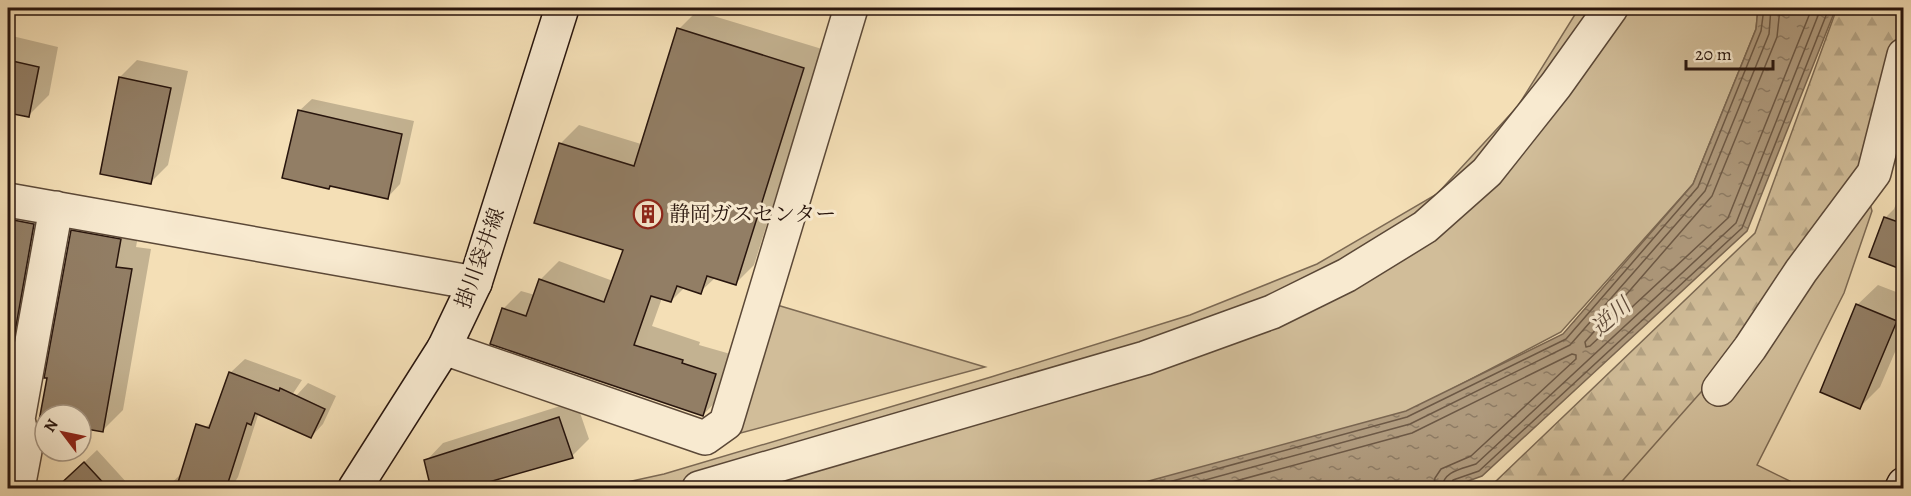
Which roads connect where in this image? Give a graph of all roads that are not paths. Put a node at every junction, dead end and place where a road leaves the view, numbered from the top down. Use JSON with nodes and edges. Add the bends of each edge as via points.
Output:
{"nodes":[{"id":1,"x":562,"y":8,"type":"edge"},
{"id":2,"x":851,"y":8,"type":"edge"},
{"id":3,"x":1611,"y":8,"type":"edge"},
{"id":4,"x":1904,"y":55,"type":"edge"},
{"id":5,"x":8,"y":200,"type":"edge"},
{"id":6,"x":56,"y":208,"type":"junction"},
{"id":7,"x":475,"y":283,"type":"junction"},
{"id":8,"x":444,"y":348,"type":"junction"},
{"id":9,"x":1719,"y":388,"type":"dead end"},
{"id":10,"x":18,"y":489,"type":"edge"},
{"id":11,"x":355,"y":489,"type":"edge"},
{"id":12,"x":699,"y":489,"type":"edge"}],
"edges":[{"from":1,"to":7,"type":"street","name":"掛川袋井線"},
{"from":2,"to":8,"type":"street","via":[[726,423],[705,438]]},
{"from":3,"to":12,"type":"street","via":[[1487,172],[1425,227],[1347,275],[1272,312],[1145,358]]},
{"from":4,"to":9,"type":"street","via":[[1874,173]]},
{"from":5,"to":6,"type":"street"},
{"from":6,"to":7,"type":"street"},
{"from":6,"to":10,"type":"street","via":[[18,419],[25,451]]},
{"from":7,"to":8,"type":"street","name":"掛川袋井線"},
{"from":8,"to":11,"type":"street","name":"掛川袋井線"}]}
